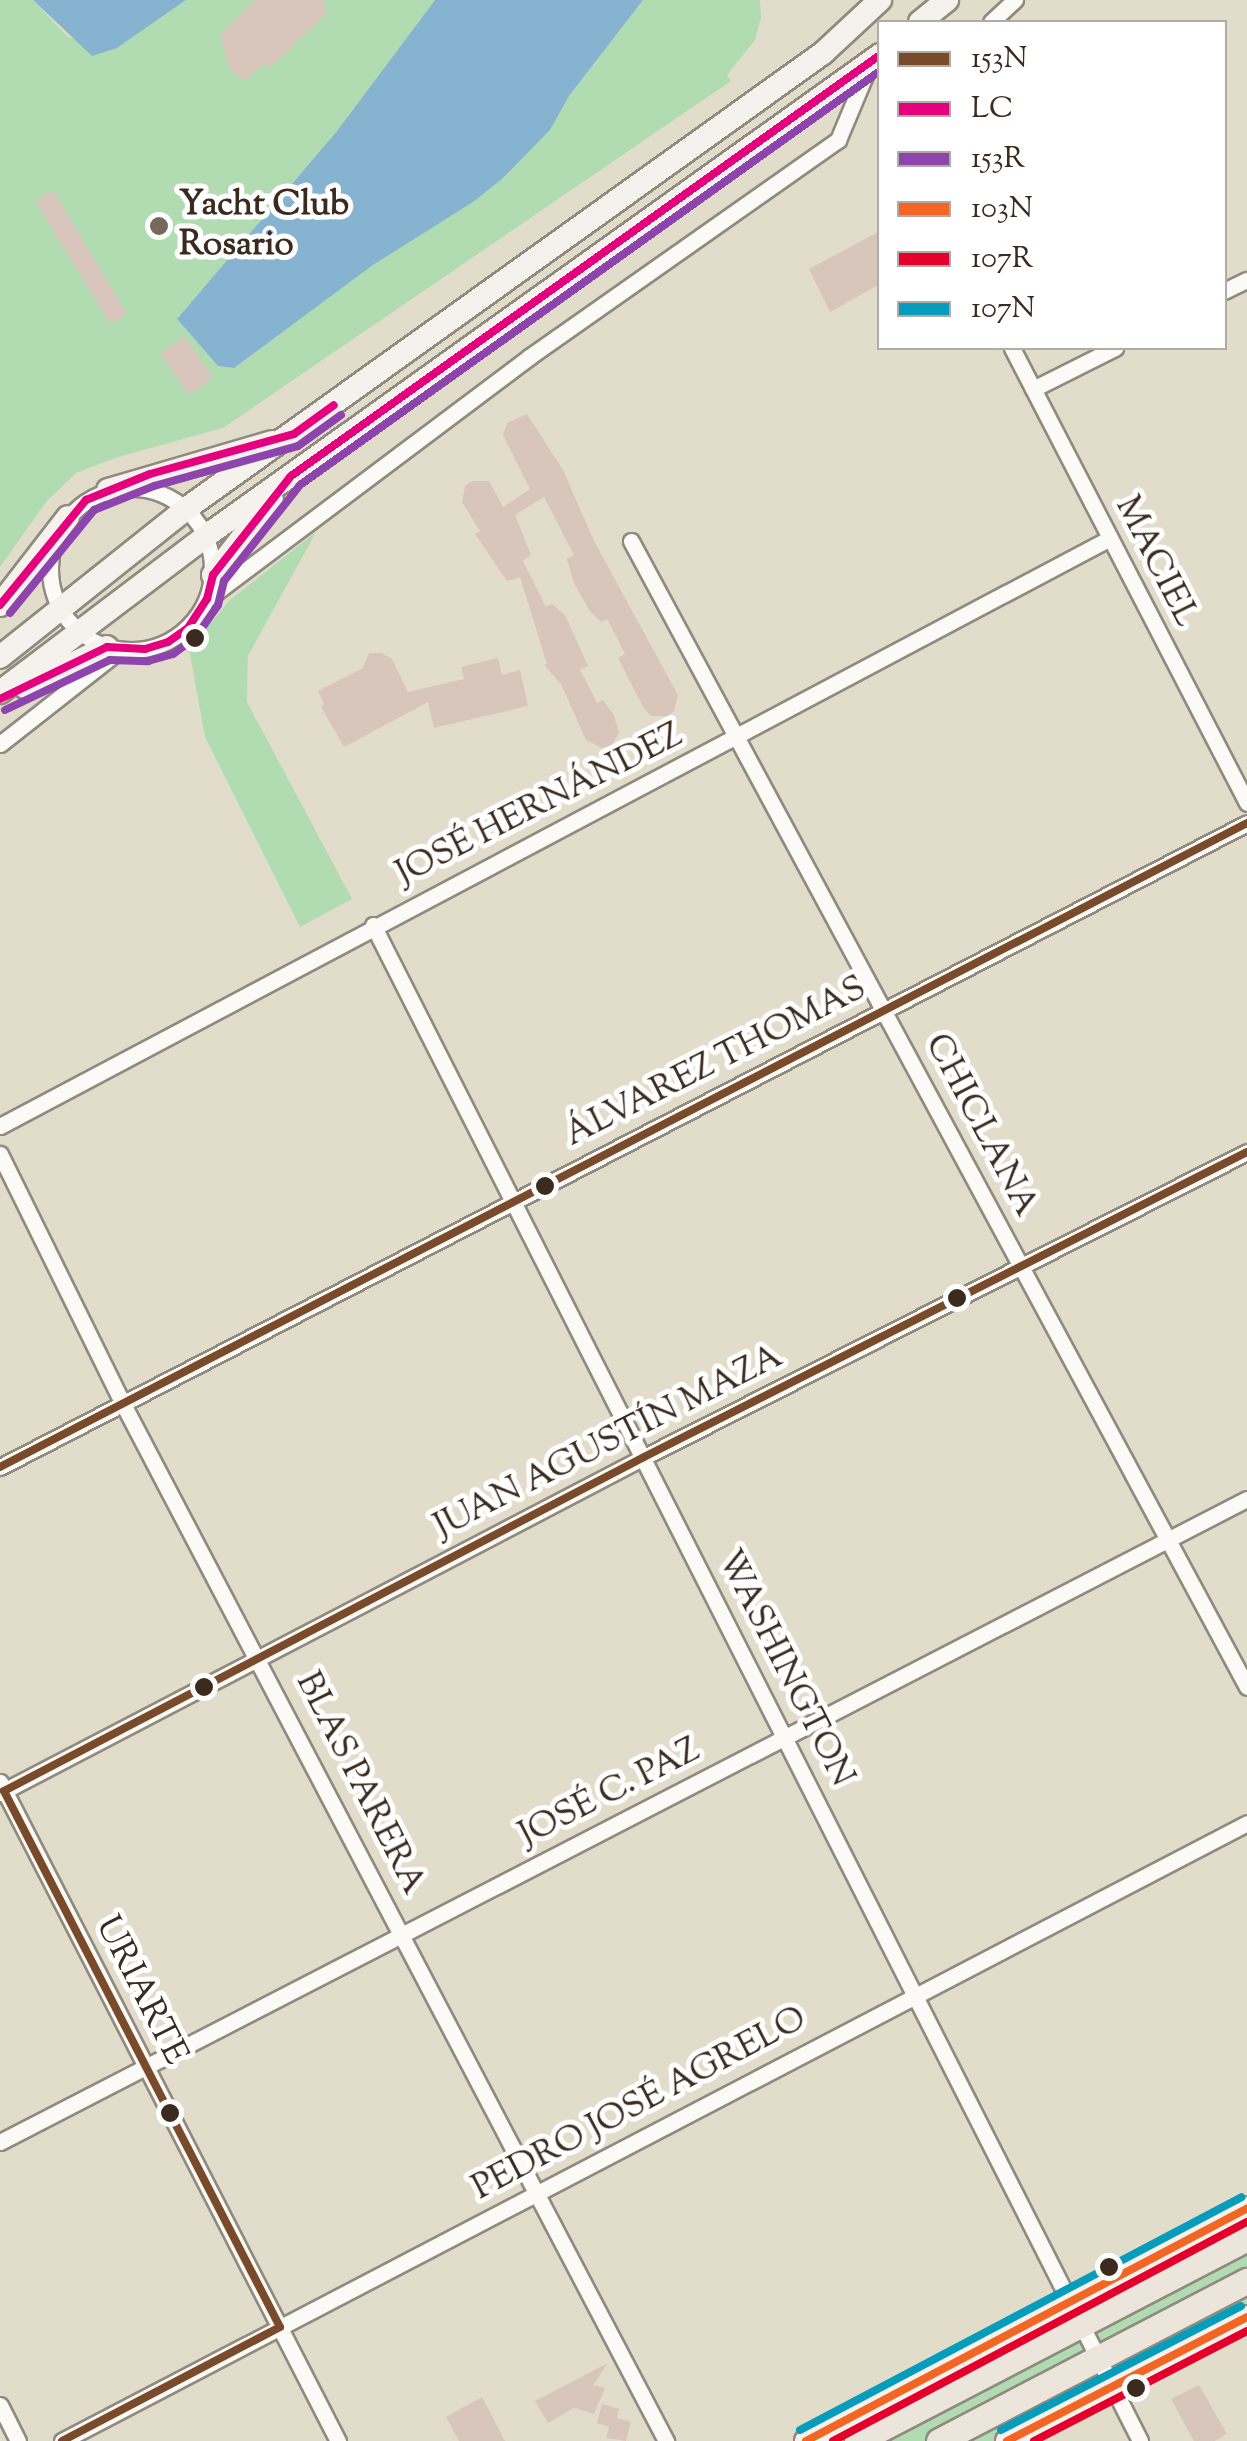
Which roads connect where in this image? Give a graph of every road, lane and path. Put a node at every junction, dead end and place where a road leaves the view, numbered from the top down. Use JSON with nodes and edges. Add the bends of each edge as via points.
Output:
{"nodes":[{"id":1,"x":880,"y":0,"type":"edge"},
{"id":2,"x":949,"y":0,"type":"edge"},
{"id":3,"x":1014,"y":0,"type":"edge"},
{"id":4,"x":923,"y":20,"type":"edge"},
{"id":5,"x":993,"y":20,"type":"edge"},
{"id":6,"x":874,"y":59,"type":"edge"},
{"id":7,"x":1013,"y":350,"type":"edge"},
{"id":8,"x":1111,"y":350,"type":"edge"},
{"id":9,"x":1033,"y":389,"type":"junction"},
{"id":10,"x":294,"y":434,"type":"junction"},
{"id":11,"x":290,"y":476,"type":"junction"},
{"id":12,"x":108,"y":490,"type":"junction"},
{"id":13,"x":187,"y":508,"type":"junction"},
{"id":14,"x":68,"y":517,"type":"junction"},
{"id":15,"x":206,"y":536,"type":"junction"},
{"id":16,"x":1108,"y":539,"type":"junction"},
{"id":17,"x":631,"y":541,"type":"dead end"},
{"id":18,"x":212,"y":575,"type":"junction"},
{"id":19,"x":207,"y":599,"type":"junction"},
{"id":20,"x":0,"y":605,"type":"edge"},
{"id":21,"x":60,"y":609,"type":"junction"},
{"id":22,"x":80,"y":632,"type":"junction"},
{"id":23,"x":114,"y":648,"type":"junction"},
{"id":24,"x":0,"y":657,"type":"edge"},
{"id":25,"x":0,"y":696,"type":"edge"},
{"id":26,"x":740,"y":737,"type":"junction"},
{"id":27,"x":0,"y":744,"type":"edge"},
{"id":28,"x":1247,"y":803,"type":"edge"},
{"id":29,"x":1247,"y":823,"type":"edge"},
{"id":30,"x":374,"y":925,"type":"junction"},
{"id":31,"x":885,"y":1010,"type":"junction"},
{"id":32,"x":0,"y":1126,"type":"edge"},
{"id":33,"x":1247,"y":1152,"type":"edge"},
{"id":34,"x":0,"y":1154,"type":"edge"},
{"id":35,"x":514,"y":1201,"type":"junction"},
{"id":36,"x":1021,"y":1268,"type":"junction"},
{"id":37,"x":123,"y":1404,"type":"junction"},
{"id":38,"x":644,"y":1457,"type":"junction"},
{"id":39,"x":0,"y":1467,"type":"edge"},
{"id":40,"x":1247,"y":1500,"type":"edge"},
{"id":41,"x":1168,"y":1540,"type":"junction"},
{"id":42,"x":260,"y":1658,"type":"junction"},
{"id":43,"x":1247,"y":1687,"type":"edge"},
{"id":44,"x":785,"y":1738,"type":"junction"},
{"id":45,"x":1,"y":1788,"type":"edge"},
{"id":46,"x":1247,"y":1823,"type":"edge"},
{"id":47,"x":402,"y":1935,"type":"junction"},
{"id":48,"x":916,"y":1996,"type":"junction"},
{"id":49,"x":146,"y":2067,"type":"junction"},
{"id":50,"x":0,"y":2142,"type":"edge"},
{"id":51,"x":538,"y":2193,"type":"junction"},
{"id":52,"x":1247,"y":2208,"type":"edge"},
{"id":53,"x":1247,"y":2238,"type":"edge"},
{"id":54,"x":1247,"y":2281,"type":"edge"},
{"id":55,"x":1074,"y":2311,"type":"junction"},
{"id":56,"x":1247,"y":2317,"type":"edge"},
{"id":57,"x":280,"y":2327,"type":"junction"},
{"id":58,"x":1097,"y":2358,"type":"junction"},
{"id":59,"x":1111,"y":2387,"type":"junction"},
{"id":60,"x":0,"y":2405,"type":"edge"},
{"id":61,"x":18,"y":2441,"type":"edge"},
{"id":62,"x":62,"y":2441,"type":"edge"},
{"id":63,"x":338,"y":2441,"type":"edge"},
{"id":64,"x":666,"y":2441,"type":"edge"},
{"id":65,"x":806,"y":2441,"type":"edge"},
{"id":66,"x":857,"y":2441,"type":"edge"},
{"id":67,"x":940,"y":2441,"type":"edge"},
{"id":68,"x":1007,"y":2441,"type":"edge"},
{"id":69,"x":1140,"y":2441,"type":"edge"}],
"edges":[{"from":1,"to":10,"type":"main road","via":[[823,53]]},
{"from":2,"to":4,"type":"main road"},
{"from":3,"to":5,"type":"street"},
{"from":6,"to":11,"type":"main road"},
{"from":6,"to":19,"type":"street","via":[[838,140],[529,358]]},
{"from":7,"to":9,"type":"street","name":"MACIEL"},
{"from":8,"to":9,"type":"street"},
{"from":9,"to":16,"type":"street","name":"MACIEL"},
{"from":10,"to":12,"type":"main road"},
{"from":10,"to":13,"type":"main road"},
{"from":11,"to":15,"type":"main road"},
{"from":11,"to":18,"type":"main road"},
{"from":12,"to":13,"type":"street","via":[[136,486]]},
{"from":12,"to":14,"type":"street"},
{"from":13,"to":15,"type":"street"},
{"from":13,"to":21,"type":"main road"},
{"from":14,"to":20,"type":"main road"},
{"from":14,"to":21,"type":"street","via":[[53,546],[50,578]]},
{"from":15,"to":18,"type":"street"},
{"from":15,"to":22,"type":"main road"},
{"from":16,"to":26,"type":"street","name":"JOSÉ HERNÁNDEZ"},
{"from":16,"to":28,"type":"street","name":"MACIEL"},
{"from":17,"to":26,"type":"street","name":"CHICLANA"},
{"from":18,"to":19,"type":"street"},
{"from":19,"to":23,"type":"street","via":[[188,628],[168,642],[145,650]]},
{"from":21,"to":22,"type":"street"},
{"from":21,"to":24,"type":"main road"},
{"from":22,"to":23,"type":"street"},
{"from":22,"to":25,"type":"main road"},
{"from":23,"to":25,"type":"main road"},
{"from":23,"to":27,"type":"street"},
{"from":26,"to":30,"type":"street","name":"JOSÉ HERNÁNDEZ"},
{"from":26,"to":31,"type":"street","name":"CHICLANA"},
{"from":29,"to":31,"type":"street","name":"ÁLVAREZ THOMAS"},
{"from":30,"to":32,"type":"street","name":"JOSÉ HERNÁNDEZ"},
{"from":30,"to":35,"type":"street","name":"WASHINGTON"},
{"from":31,"to":35,"type":"street","name":"ÁLVAREZ THOMAS"},
{"from":31,"to":36,"type":"street","name":"CHICLANA"},
{"from":33,"to":36,"type":"street","name":"JUAN AGUSTÍN MAZA"},
{"from":34,"to":37,"type":"street","name":"BLAS PARERA"},
{"from":35,"to":37,"type":"street","name":"ÁLVAREZ THOMAS"},
{"from":35,"to":38,"type":"street","name":"WASHINGTON"},
{"from":36,"to":38,"type":"street","name":"JUAN AGUSTÍN MAZA"},
{"from":36,"to":41,"type":"street","name":"CHICLANA"},
{"from":37,"to":39,"type":"street","name":"ÁLVAREZ THOMAS"},
{"from":37,"to":42,"type":"street","name":"BLAS PARERA"},
{"from":38,"to":42,"type":"street","name":"JUAN AGUSTÍN MAZA"},
{"from":38,"to":44,"type":"street","name":"WASHINGTON"},
{"from":40,"to":41,"type":"street","name":"JOSÉ C. PAZ"},
{"from":41,"to":43,"type":"street","name":"CHICLANA"},
{"from":41,"to":44,"type":"street","name":"JOSÉ C. PAZ"},
{"from":42,"to":45,"type":"street","name":"JUAN AGUSTÍN MAZA"},
{"from":42,"to":47,"type":"street","name":"BLAS PARERA"},
{"from":44,"to":47,"type":"street","name":"JOSÉ C. PAZ"},
{"from":44,"to":48,"type":"street","name":"WASHINGTON"},
{"from":45,"to":49,"type":"street","name":"URIARTE"},
{"from":46,"to":48,"type":"street","name":"PEDRO JOSÉ AGRELO"},
{"from":47,"to":49,"type":"street","name":"JOSÉ C. PAZ"},
{"from":47,"to":51,"type":"street","name":"BLAS PARERA"},
{"from":48,"to":51,"type":"street","name":"PEDRO JOSÉ AGRELO"},
{"from":48,"to":55,"type":"street","name":"WASHINGTON"},
{"from":49,"to":50,"type":"street","name":"JOSÉ C. PAZ"},
{"from":49,"to":57,"type":"street","name":"URIARTE"},
{"from":51,"to":57,"type":"street","name":"PEDRO JOSÉ AGRELO"},
{"from":51,"to":64,"type":"street","name":"BLAS PARERA"},
{"from":52,"to":55,"type":"main road"},
{"from":53,"to":55,"type":"main road"},
{"from":54,"to":58,"type":"main road"},
{"from":55,"to":58,"type":"street","name":"WASHINGTON"},
{"from":55,"to":65,"type":"main road"},
{"from":55,"to":66,"type":"main road"},
{"from":56,"to":59,"type":"main road"},
{"from":57,"to":62,"type":"street","name":"PEDRO JOSÉ AGRELO"},
{"from":57,"to":63,"type":"street","name":"URIARTE"},
{"from":58,"to":59,"type":"street","name":"WASHINGTON"},
{"from":58,"to":67,"type":"main road"},
{"from":59,"to":68,"type":"main road"},
{"from":59,"to":69,"type":"street","name":"WASHINGTON"},
{"from":60,"to":61,"type":"street"}]}
